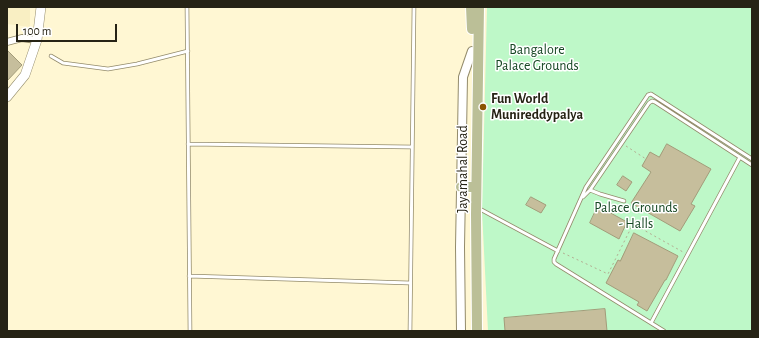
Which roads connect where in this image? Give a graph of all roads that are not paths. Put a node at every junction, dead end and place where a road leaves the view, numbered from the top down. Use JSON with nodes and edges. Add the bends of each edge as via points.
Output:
{"nodes":[{"id":1,"x":41,"y":7,"type":"edge"},
{"id":2,"x":187,"y":7,"type":"edge"},
{"id":3,"x":414,"y":7,"type":"edge"},
{"id":4,"x":471,"y":7,"type":"edge"},
{"id":5,"x":479,"y":7,"type":"edge"},
{"id":6,"x":37,"y":40,"type":"junction"},
{"id":7,"x":7,"y":42,"type":"edge"},
{"id":8,"x":188,"y":51,"type":"junction"},
{"id":9,"x":51,"y":56,"type":"dead end"},
{"id":10,"x":7,"y":97,"type":"edge"},
{"id":11,"x":630,"y":122,"type":"junction"},
{"id":12,"x":634,"y":125,"type":"junction"},
{"id":13,"x":188,"y":144,"type":"junction"},
{"id":14,"x":412,"y":147,"type":"junction"},
{"id":15,"x":740,"y":157,"type":"junction"},
{"id":16,"x":606,"y":158,"type":"junction"},
{"id":17,"x":752,"y":159,"type":"edge"},
{"id":18,"x":610,"y":160,"type":"junction"},
{"id":19,"x":752,"y":165,"type":"edge"},
{"id":20,"x":469,"y":187,"type":"junction"},
{"id":21,"x":590,"y":190,"type":"junction"},
{"id":22,"x":581,"y":198,"type":"junction"},
{"id":23,"x":624,"y":201,"type":"dead end"},
{"id":24,"x":474,"y":212,"type":"junction"},
{"id":25,"x":558,"y":251,"type":"junction"},
{"id":26,"x":189,"y":276,"type":"junction"},
{"id":27,"x":410,"y":283,"type":"junction"},
{"id":28,"x":651,"y":323,"type":"junction"},
{"id":29,"x":190,"y":331,"type":"edge"},
{"id":30,"x":410,"y":331,"type":"edge"},
{"id":31,"x":461,"y":331,"type":"edge"},
{"id":32,"x":472,"y":331,"type":"edge"},
{"id":33,"x":478,"y":331,"type":"edge"},
{"id":34,"x":664,"y":331,"type":"edge"}],
"edges":[{"from":1,"to":6,"type":"main road"},
{"from":2,"to":8,"type":"lane"},
{"from":3,"to":14,"type":"lane"},
{"from":4,"to":20,"type":"main road","name":"Jayamahal Road"},
{"from":5,"to":20,"type":"main road","name":"Jayamahal Road"},
{"from":6,"to":7,"type":"street","via":[[22,38]]},
{"from":6,"to":10,"type":"main road","via":[[25,75]]},
{"from":8,"to":9,"type":"lane","via":[[108,69],[63,63]]},
{"from":8,"to":13,"type":"lane"},
{"from":11,"to":12,"type":"lane"},
{"from":11,"to":16,"type":"lane"},
{"from":11,"to":17,"type":"lane","via":[[651,94]]},
{"from":12,"to":15,"type":"lane","via":[[652,101]]},
{"from":12,"to":18,"type":"lane"},
{"from":13,"to":14,"type":"lane"},
{"from":13,"to":26,"type":"lane"},
{"from":14,"to":27,"type":"lane"},
{"from":15,"to":19,"type":"lane"},
{"from":15,"to":28,"type":"lane"},
{"from":16,"to":18,"type":"lane"},
{"from":16,"to":22,"type":"lane"},
{"from":18,"to":21,"type":"lane"},
{"from":20,"to":24,"type":"main road","name":"Jayamahal Road"},
{"from":20,"to":31,"type":"street","via":[[460,254]]},
{"from":21,"to":22,"type":"lane"},
{"from":21,"to":23,"type":"lane"},
{"from":22,"to":25,"type":"lane"},
{"from":24,"to":25,"type":"lane"},
{"from":24,"to":32,"type":"main road","name":"Jayamahal Road"},
{"from":24,"to":33,"type":"main road","name":"Jayamahal Road"},
{"from":25,"to":28,"type":"lane","via":[[554,259],[556,264]]},
{"from":26,"to":27,"type":"lane"},
{"from":26,"to":29,"type":"lane"},
{"from":27,"to":30,"type":"lane"},
{"from":28,"to":34,"type":"lane"}]}
